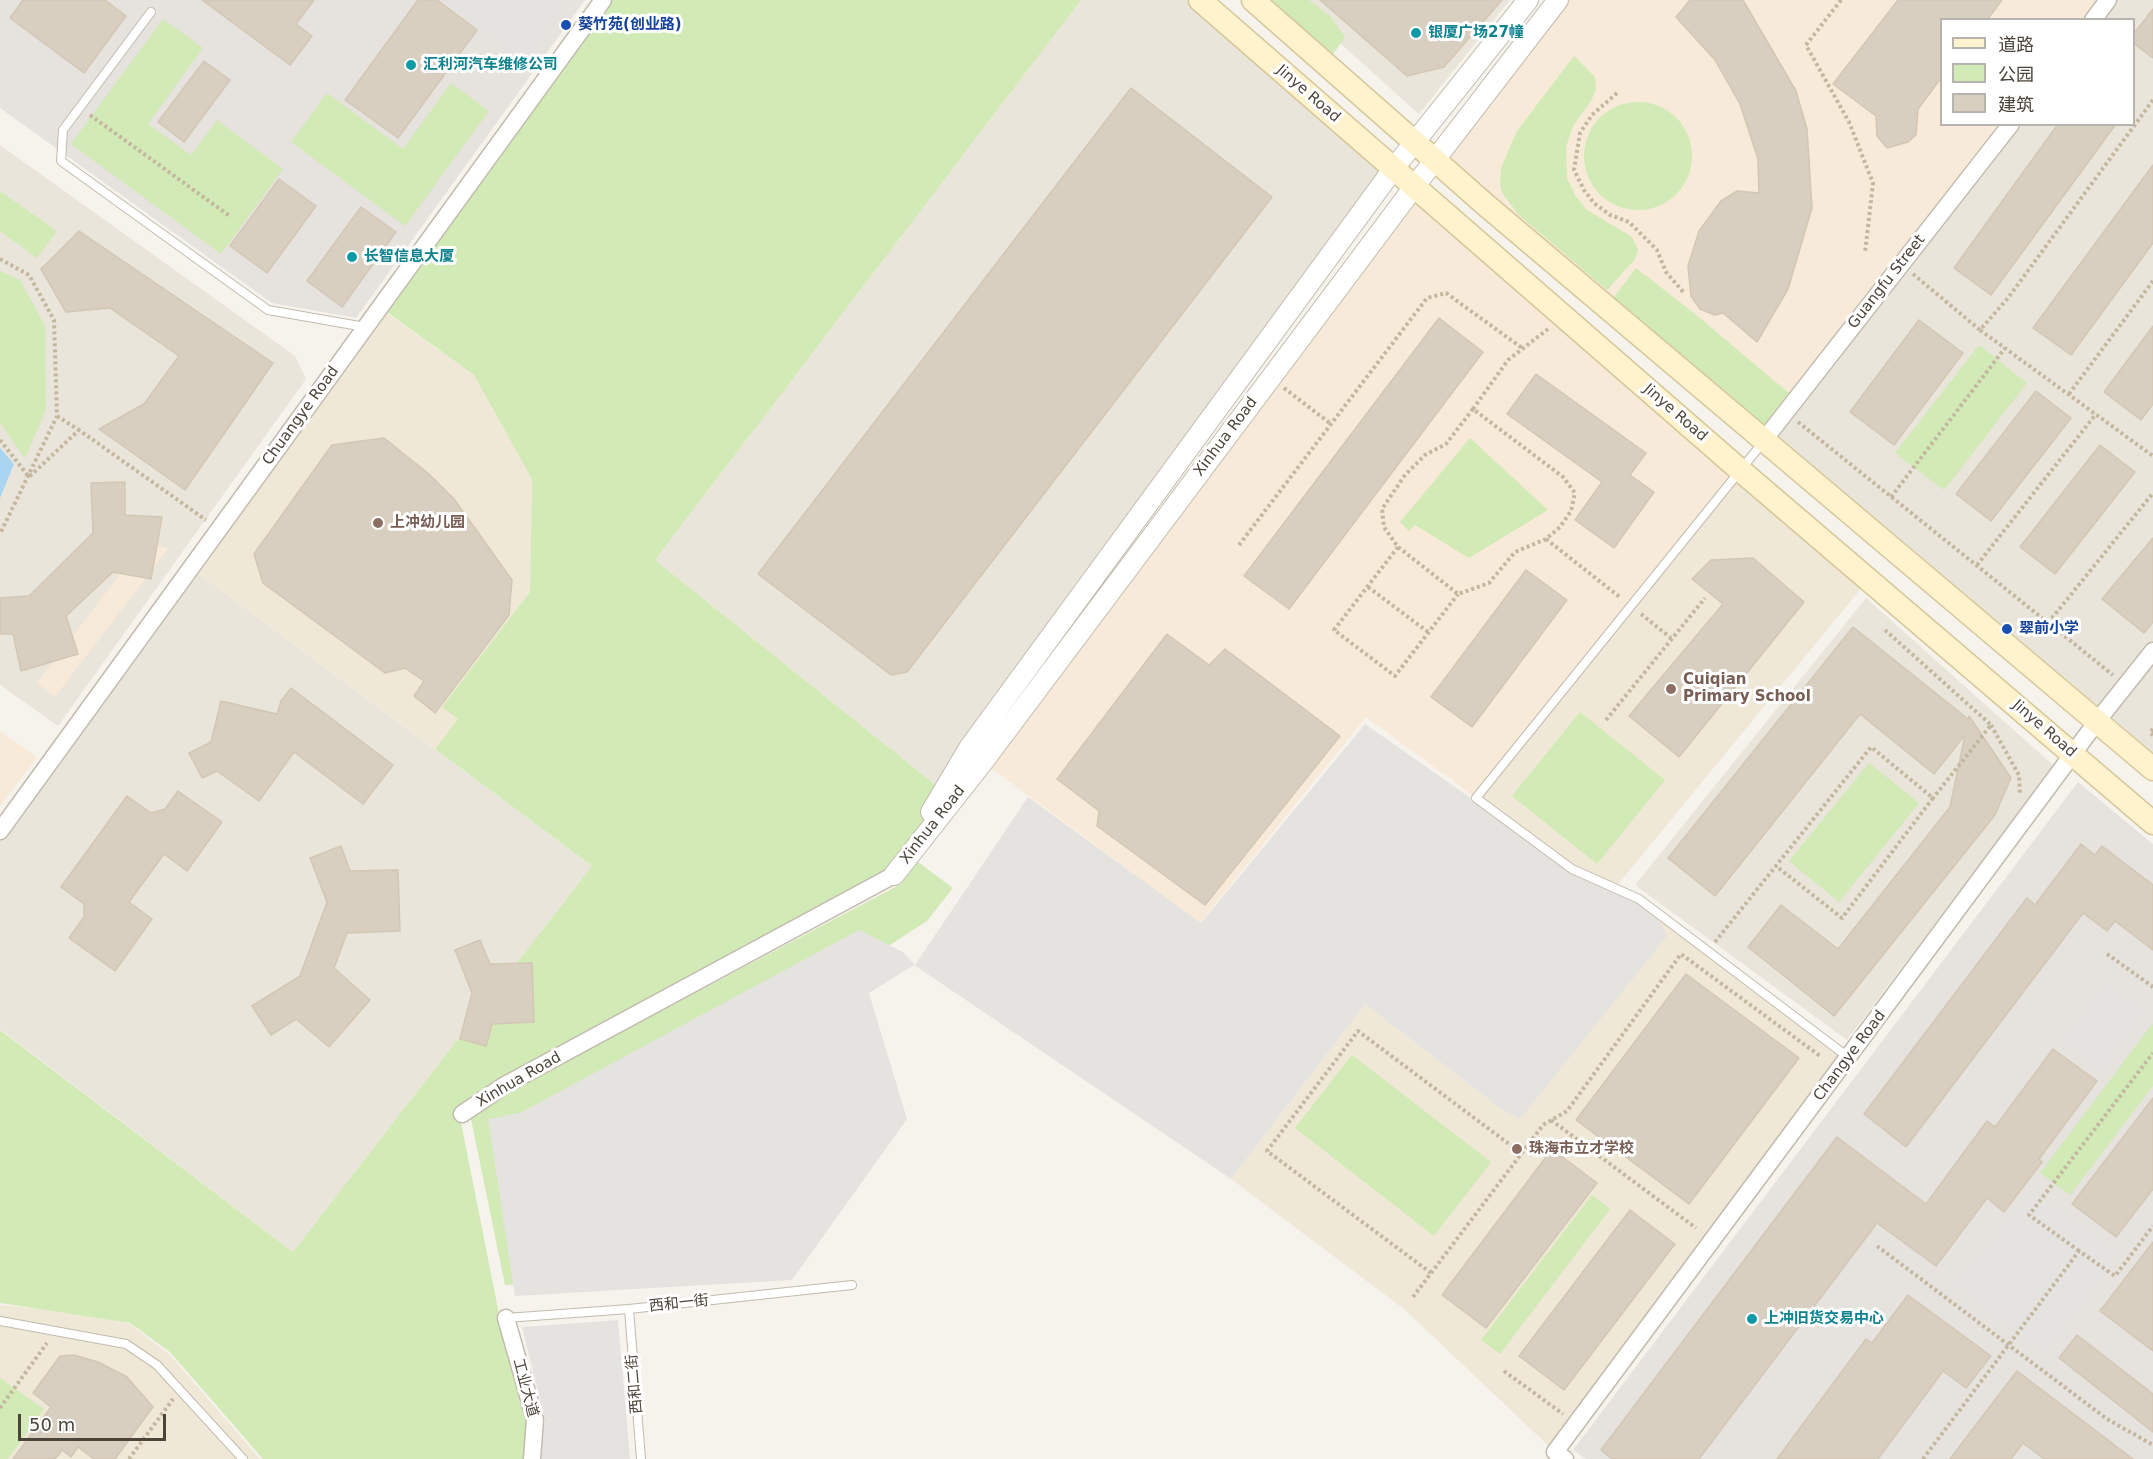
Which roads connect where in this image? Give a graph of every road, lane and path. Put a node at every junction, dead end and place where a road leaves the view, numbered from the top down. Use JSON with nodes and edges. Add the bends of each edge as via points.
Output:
{"nodes":[{"id":1,"x":603,"y":0,"type":"edge"},
{"id":2,"x":1200,"y":0,"type":"edge"},
{"id":3,"x":1253,"y":0,"type":"edge"},
{"id":4,"x":1528,"y":0,"type":"edge"},
{"id":5,"x":1558,"y":0,"type":"edge"},
{"id":6,"x":1841,"y":0,"type":"edge"},
{"id":7,"x":2108,"y":0,"type":"edge"},
{"id":8,"x":151,"y":12,"type":"dead end"},
{"id":9,"x":2094,"y":18,"type":"edge"},
{"id":10,"x":1617,"y":93,"type":"dead end"},
{"id":11,"x":2153,"y":100,"type":"edge"},
{"id":12,"x":80,"y":107,"type":"junction"},
{"id":13,"x":2135,"y":125,"type":"edge"},
{"id":14,"x":2009,"y":126,"type":"edge"},
{"id":15,"x":2134,"y":126,"type":"edge"},
{"id":16,"x":1415,"y":143,"type":"junction"},
{"id":17,"x":1435,"y":160,"type":"junction"},
{"id":18,"x":1394,"y":168,"type":"junction"},
{"id":19,"x":1414,"y":187,"type":"junction"},
{"id":20,"x":231,"y":217,"type":"dead end"},
{"id":21,"x":1865,"y":253,"type":"dead end"},
{"id":22,"x":0,"y":259,"type":"edge"},
{"id":23,"x":1901,"y":264,"type":"junction"},
{"id":24,"x":2153,"y":282,"type":"edge"},
{"id":25,"x":1685,"y":294,"type":"dead end"},
{"id":26,"x":1567,"y":319,"type":"junction"},
{"id":27,"x":365,"y":327,"type":"junction"},
{"id":28,"x":1980,"y":330,"type":"junction"},
{"id":29,"x":1522,"y":348,"type":"junction"},
{"id":30,"x":2005,"y":348,"type":"junction"},
{"id":31,"x":1271,"y":378,"type":"junction"},
{"id":32,"x":2069,"y":394,"type":"junction"},
{"id":33,"x":1473,"y":409,"type":"junction"},
{"id":34,"x":1786,"y":412,"type":"junction"},
{"id":35,"x":2096,"y":414,"type":"junction"},
{"id":36,"x":57,"y":416,"type":"junction"},
{"id":37,"x":1331,"y":424,"type":"junction"},
{"id":38,"x":79,"y":430,"type":"junction"},
{"id":39,"x":0,"y":440,"type":"edge"},
{"id":40,"x":1764,"y":440,"type":"junction"},
{"id":41,"x":2153,"y":456,"type":"edge"},
{"id":42,"x":1740,"y":470,"type":"junction"},
{"id":43,"x":29,"y":477,"type":"junction"},
{"id":44,"x":2153,"y":493,"type":"edge"},
{"id":45,"x":1891,"y":496,"type":"junction"},
{"id":46,"x":219,"y":529,"type":"junction"},
{"id":47,"x":0,"y":534,"type":"edge"},
{"id":48,"x":1546,"y":539,"type":"junction"},
{"id":49,"x":1239,"y":545,"type":"dead end"},
{"id":50,"x":1398,"y":546,"type":"junction"},
{"id":51,"x":1977,"y":566,"type":"junction"},
{"id":52,"x":1368,"y":587,"type":"junction"},
{"id":53,"x":1458,"y":594,"type":"junction"},
{"id":54,"x":1705,"y":598,"type":"dead end"},
{"id":55,"x":1631,"y":606,"type":"junction"},
{"id":56,"x":2048,"y":623,"type":"junction"},
{"id":57,"x":1885,"y":630,"type":"dead end"},
{"id":58,"x":1428,"y":632,"type":"junction"},
{"id":59,"x":1671,"y":638,"type":"junction"},
{"id":60,"x":2153,"y":651,"type":"edge"},
{"id":61,"x":2126,"y":685,"type":"junction"},
{"id":62,"x":1606,"y":720,"type":"dead end"},
{"id":63,"x":2098,"y":720,"type":"junction"},
{"id":64,"x":1992,"y":725,"type":"junction"},
{"id":65,"x":2153,"y":729,"type":"edge"},
{"id":66,"x":2153,"y":735,"type":"edge"},
{"id":67,"x":2074,"y":755,"type":"junction"},
{"id":68,"x":2153,"y":769,"type":"edge"},
{"id":69,"x":1933,"y":798,"type":"junction"},
{"id":70,"x":2153,"y":823,"type":"edge"},
{"id":71,"x":2022,"y":824,"type":"junction"},
{"id":72,"x":0,"y":831,"type":"edge"},
{"id":73,"x":1776,"y":866,"type":"junction"},
{"id":74,"x":894,"y":875,"type":"junction"},
{"id":75,"x":1708,"y":951,"type":"junction"},
{"id":76,"x":2107,"y":954,"type":"dead end"},
{"id":77,"x":2153,"y":987,"type":"edge"},
{"id":78,"x":2153,"y":1053,"type":"edge"},
{"id":79,"x":1820,"y":1056,"type":"dead end"},
{"id":80,"x":1848,"y":1058,"type":"junction"},
{"id":81,"x":462,"y":1114,"type":"dead end"},
{"id":82,"x":1551,"y":1120,"type":"junction"},
{"id":83,"x":1521,"y":1153,"type":"junction"},
{"id":84,"x":2153,"y":1226,"type":"edge"},
{"id":85,"x":1696,"y":1228,"type":"dead end"},
{"id":86,"x":1877,"y":1246,"type":"dead end"},
{"id":87,"x":2079,"y":1251,"type":"junction"},
{"id":88,"x":1431,"y":1273,"type":"junction"},
{"id":89,"x":852,"y":1285,"type":"dead end"},
{"id":90,"x":1413,"y":1297,"type":"dead end"},
{"id":91,"x":630,"y":1309,"type":"junction"},
{"id":92,"x":506,"y":1318,"type":"joint"},
{"id":93,"x":0,"y":1321,"type":"edge"},
{"id":94,"x":56,"y":1330,"type":"junction"},
{"id":95,"x":2009,"y":1345,"type":"junction"},
{"id":96,"x":1504,"y":1371,"type":"dead end"},
{"id":97,"x":181,"y":1388,"type":"junction"},
{"id":98,"x":0,"y":1408,"type":"edge"},
{"id":99,"x":1576,"y":1424,"type":"junction"},
{"id":100,"x":2153,"y":1445,"type":"edge"},
{"id":101,"x":129,"y":1459,"type":"edge"},
{"id":102,"x":243,"y":1459,"type":"edge"},
{"id":103,"x":532,"y":1459,"type":"edge"},
{"id":104,"x":641,"y":1459,"type":"edge"},
{"id":105,"x":1566,"y":1459,"type":"edge"},
{"id":106,"x":1923,"y":1459,"type":"edge"}],
"edges":[{"from":1,"to":27,"type":"street","name":"Chuangye Road"},
{"from":2,"to":18,"type":"main road","name":"Jinye Road"},
{"from":3,"to":16,"type":"main road"},
{"from":4,"to":16,"type":"street","name":"Xinhua Road"},
{"from":5,"to":17,"type":"street","name":"Xinhua Road"},
{"from":6,"to":21,"type":"path","via":[[1806,45],[1849,122],[1874,183]]},
{"from":7,"to":9,"type":"street"},
{"from":8,"to":12,"type":"lane"},
{"from":10,"to":25,"type":"path","via":[[1580,133],[1574,170],[1594,202],[1610,215],[1629,222],[1658,249],[1666,272]]},
{"from":11,"to":13,"type":"path"},
{"from":12,"to":20,"type":"path"},
{"from":12,"to":27,"type":"lane","via":[[63,130],[61,161],[268,310]]},
{"from":14,"to":23,"type":"street","name":"Guangfu Street"},
{"from":15,"to":28,"type":"path","via":[[2008,298]]},
{"from":16,"to":17,"type":"main road"},
{"from":16,"to":18,"type":"street","name":"Xinhua Road"},
{"from":17,"to":19,"type":"street","name":"Xinhua Road"},
{"from":17,"to":40,"type":"main road"},
{"from":18,"to":19,"type":"main road","name":"Jinye Road"},
{"from":18,"to":74,"type":"street","name":"Xinhua Road","via":[[969,748]]},
{"from":19,"to":26,"type":"main road","name":"Jinye Road"},
{"from":19,"to":31,"type":"street","name":"Xinhua Road"},
{"from":22,"to":36,"type":"path","via":[[29,275],[54,320]]},
{"from":23,"to":28,"type":"path"},
{"from":23,"to":34,"type":"street","name":"Guangfu Street"},
{"from":24,"to":32,"type":"path"},
{"from":26,"to":29,"type":"path"},
{"from":26,"to":42,"type":"main road","name":"Jinye Road"},
{"from":27,"to":46,"type":"street","name":"Chuangye Road"},
{"from":28,"to":30,"type":"path"},
{"from":29,"to":33,"type":"path","via":[[1508,360]]},
{"from":29,"to":37,"type":"path","via":[[1446,293],[1427,298]]},
{"from":30,"to":32,"type":"path"},
{"from":30,"to":45,"type":"path"},
{"from":31,"to":37,"type":"path"},
{"from":31,"to":74,"type":"street","name":"Xinhua Road"},
{"from":32,"to":35,"type":"path"},
{"from":33,"to":48,"type":"path","via":[[1563,477],[1575,493],[1560,527]]},
{"from":33,"to":50,"type":"path","via":[[1446,444],[1425,455],[1405,475],[1382,509],[1384,527]]},
{"from":34,"to":40,"type":"street","name":"Guangfu Street"},
{"from":34,"to":45,"type":"path"},
{"from":35,"to":41,"type":"path"},
{"from":35,"to":51,"type":"path"},
{"from":36,"to":38,"type":"path"},
{"from":36,"to":43,"type":"path"},
{"from":37,"to":49,"type":"path"},
{"from":38,"to":43,"type":"path"},
{"from":38,"to":46,"type":"path"},
{"from":39,"to":43,"type":"path"},
{"from":40,"to":42,"type":"lane"},
{"from":40,"to":63,"type":"main road"},
{"from":42,"to":55,"type":"lane"},
{"from":42,"to":67,"type":"main road","name":"Jinye Road"},
{"from":43,"to":47,"type":"path"},
{"from":44,"to":56,"type":"path"},
{"from":45,"to":51,"type":"path"},
{"from":46,"to":72,"type":"street","name":"Chuangye Road"},
{"from":48,"to":53,"type":"path","via":[[1515,552],[1489,583]]},
{"from":48,"to":55,"type":"path"},
{"from":50,"to":52,"type":"path"},
{"from":50,"to":53,"type":"path"},
{"from":51,"to":56,"type":"path"},
{"from":52,"to":58,"type":"path"},
{"from":52,"to":58,"type":"path","via":[[1334,630],[1395,676]]},
{"from":53,"to":58,"type":"path"},
{"from":54,"to":59,"type":"path"},
{"from":55,"to":59,"type":"path"},
{"from":55,"to":75,"type":"lane","via":[[1476,798],[1572,869],[1639,899]]},
{"from":56,"to":61,"type":"path"},
{"from":57,"to":64,"type":"path"},
{"from":59,"to":62,"type":"path"},
{"from":60,"to":61,"type":"street","name":"Changye Road"},
{"from":61,"to":63,"type":"street","name":"Changye Road"},
{"from":63,"to":67,"type":"street","name":"Changye Road"},
{"from":63,"to":68,"type":"main road"},
{"from":64,"to":69,"type":"path"},
{"from":64,"to":71,"type":"path","via":[[2019,775]]},
{"from":65,"to":66,"type":"path"},
{"from":67,"to":70,"type":"main road","name":"Jinye Road"},
{"from":67,"to":71,"type":"street","name":"Changye Road"},
{"from":69,"to":73,"type":"path","via":[[1871,747]]},
{"from":69,"to":73,"type":"path","via":[[1842,918]]},
{"from":71,"to":80,"type":"street","name":"Changye Road"},
{"from":73,"to":75,"type":"path"},
{"from":74,"to":81,"type":"street","name":"Xinhua Road","via":[[505,1085]]},
{"from":75,"to":80,"type":"lane"},
{"from":76,"to":77,"type":"path"},
{"from":78,"to":87,"type":"path","via":[[2029,1215]]},
{"from":79,"to":82,"type":"path","via":[[1681,954],[1567,1111]]},
{"from":80,"to":99,"type":"street","name":"Changye Road"},
{"from":82,"to":83,"type":"path"},
{"from":82,"to":85,"type":"path"},
{"from":83,"to":88,"type":"path"},
{"from":83,"to":88,"type":"path","via":[[1358,1031],[1267,1151]]},
{"from":84,"to":87,"type":"path","via":[[2115,1276]]},
{"from":86,"to":95,"type":"path"},
{"from":87,"to":95,"type":"path"},
{"from":88,"to":90,"type":"path"},
{"from":89,"to":91,"type":"lane","name":"西和一街"},
{"from":91,"to":92,"type":"lane","name":"西和一街"},
{"from":91,"to":104,"type":"lane","name":"西和二街"},
{"from":92,"to":103,"type":"street","name":"工业大道","via":[[535,1420]]},
{"from":93,"to":94,"type":"lane"},
{"from":94,"to":97,"type":"lane","via":[[126,1344]]},
{"from":94,"to":98,"type":"path"},
{"from":95,"to":100,"type":"path","via":[[2108,1419]]},
{"from":95,"to":106,"type":"path"},
{"from":96,"to":99,"type":"path"},
{"from":97,"to":101,"type":"path"},
{"from":97,"to":102,"type":"lane"},
{"from":99,"to":105,"type":"street","name":"Changye Road","via":[[1555,1452]]}]}
